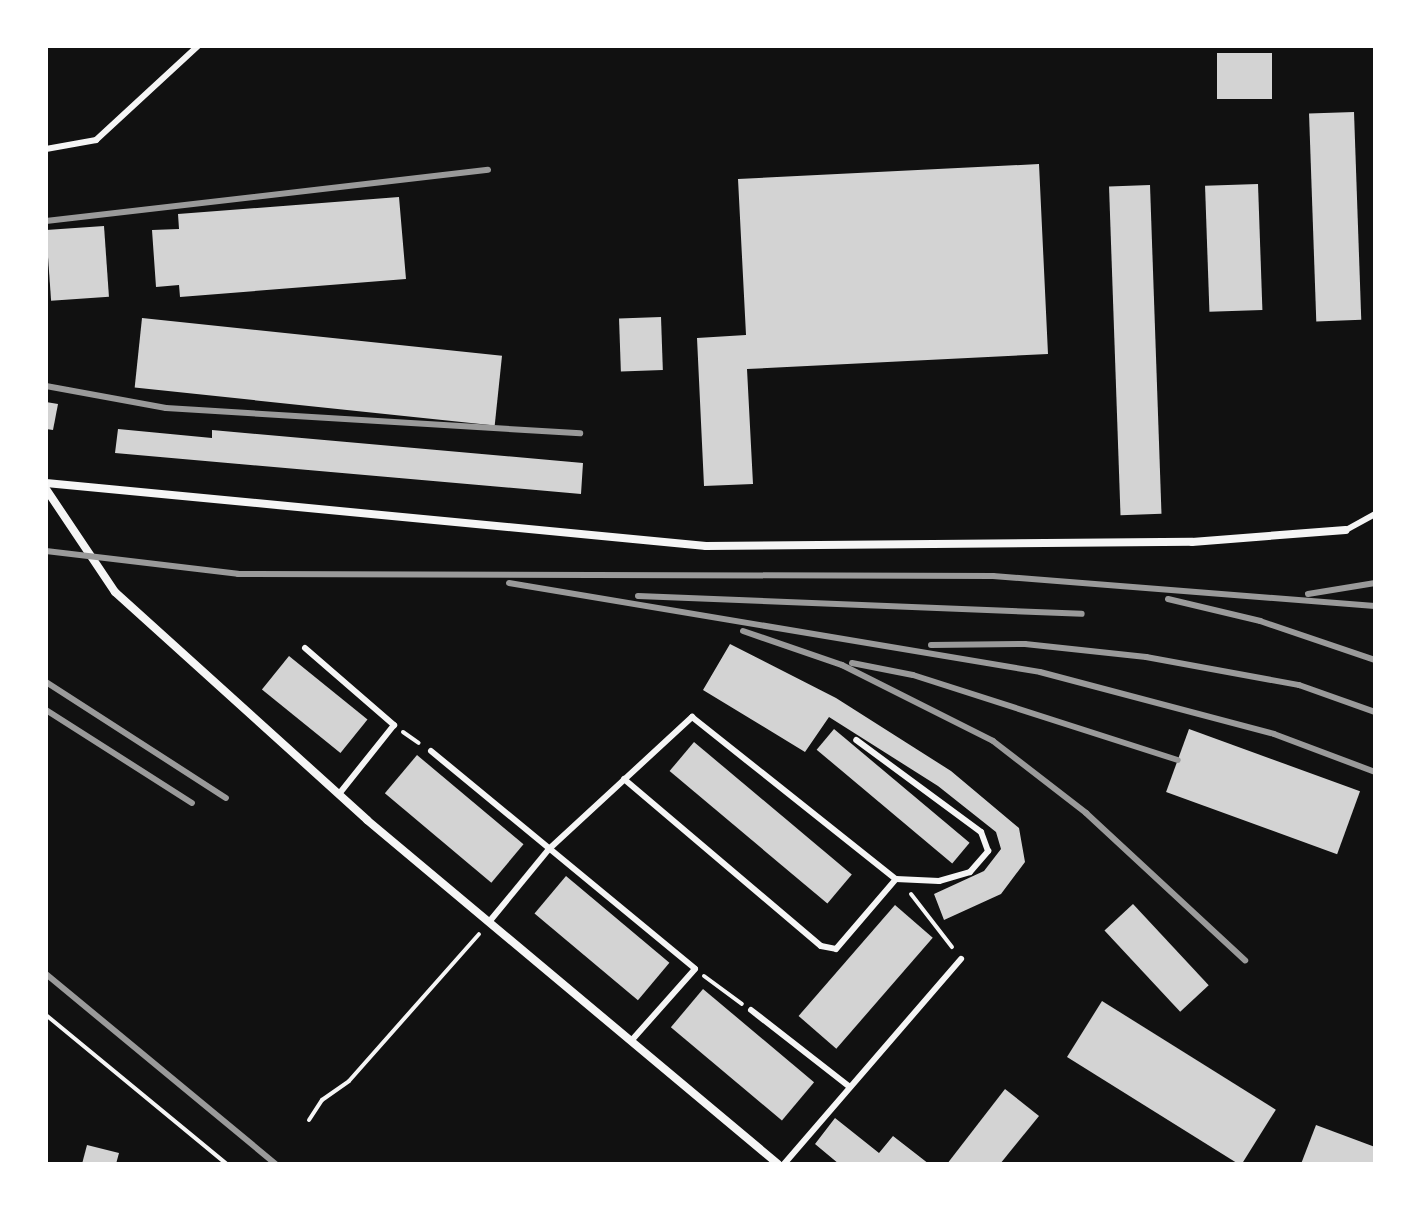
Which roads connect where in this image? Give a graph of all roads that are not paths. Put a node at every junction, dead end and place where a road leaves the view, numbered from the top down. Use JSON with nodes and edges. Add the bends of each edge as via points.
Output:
{"nodes":[{"id":1,"x":198,"y":46,"type":"edge"},
{"id":2,"x":46,"y":149,"type":"edge"},
{"id":3,"x":46,"y":483,"type":"edge"},
{"id":4,"x":46,"y":489,"type":"edge"},
{"id":5,"x":1375,"y":514,"type":"edge"},
{"id":6,"x":1346,"y":530,"type":"joint"},
{"id":7,"x":305,"y":648,"type":"dead end"},
{"id":8,"x":856,"y":740,"type":"dead end"},
{"id":9,"x":431,"y":751,"type":"road end"},
{"id":10,"x":624,"y":779,"type":"junction"},
{"id":11,"x":339,"y":794,"type":"junction"},
{"id":12,"x":549,"y":849,"type":"junction"},
{"id":13,"x":896,"y":879,"type":"junction"},
{"id":14,"x":489,"y":922,"type":"junction"},
{"id":15,"x":961,"y":959,"type":"road end"},
{"id":16,"x":751,"y":1010,"type":"road end"},
{"id":17,"x":631,"y":1041,"type":"junction"},
{"id":18,"x":850,"y":1087,"type":"junction"},
{"id":19,"x":781,"y":1164,"type":"edge"}],
"edges":[{"from":1,"to":2,"type":"lane","via":[[96,140]]},
{"from":3,"to":6,"type":"street","via":[[706,546],[1192,542]]},
{"from":4,"to":11,"type":"street","via":[[115,592]]},
{"from":5,"to":6,"type":"lane"},
{"from":7,"to":11,"type":"lane","via":[[394,725]]},
{"from":8,"to":13,"type":"lane","via":[[981,832],[988,851],[970,872],[939,881]]},
{"from":9,"to":12,"type":"lane"},
{"from":10,"to":12,"type":"lane"},
{"from":10,"to":13,"type":"lane","via":[[692,717]]},
{"from":10,"to":13,"type":"lane","via":[[821,946],[836,949]]},
{"from":11,"to":14,"type":"street"},
{"from":12,"to":14,"type":"lane"},
{"from":12,"to":17,"type":"lane","via":[[695,969]]},
{"from":14,"to":17,"type":"street"},
{"from":15,"to":18,"type":"lane"},
{"from":16,"to":18,"type":"lane"},
{"from":17,"to":19,"type":"street"},
{"from":18,"to":19,"type":"lane"}]}
